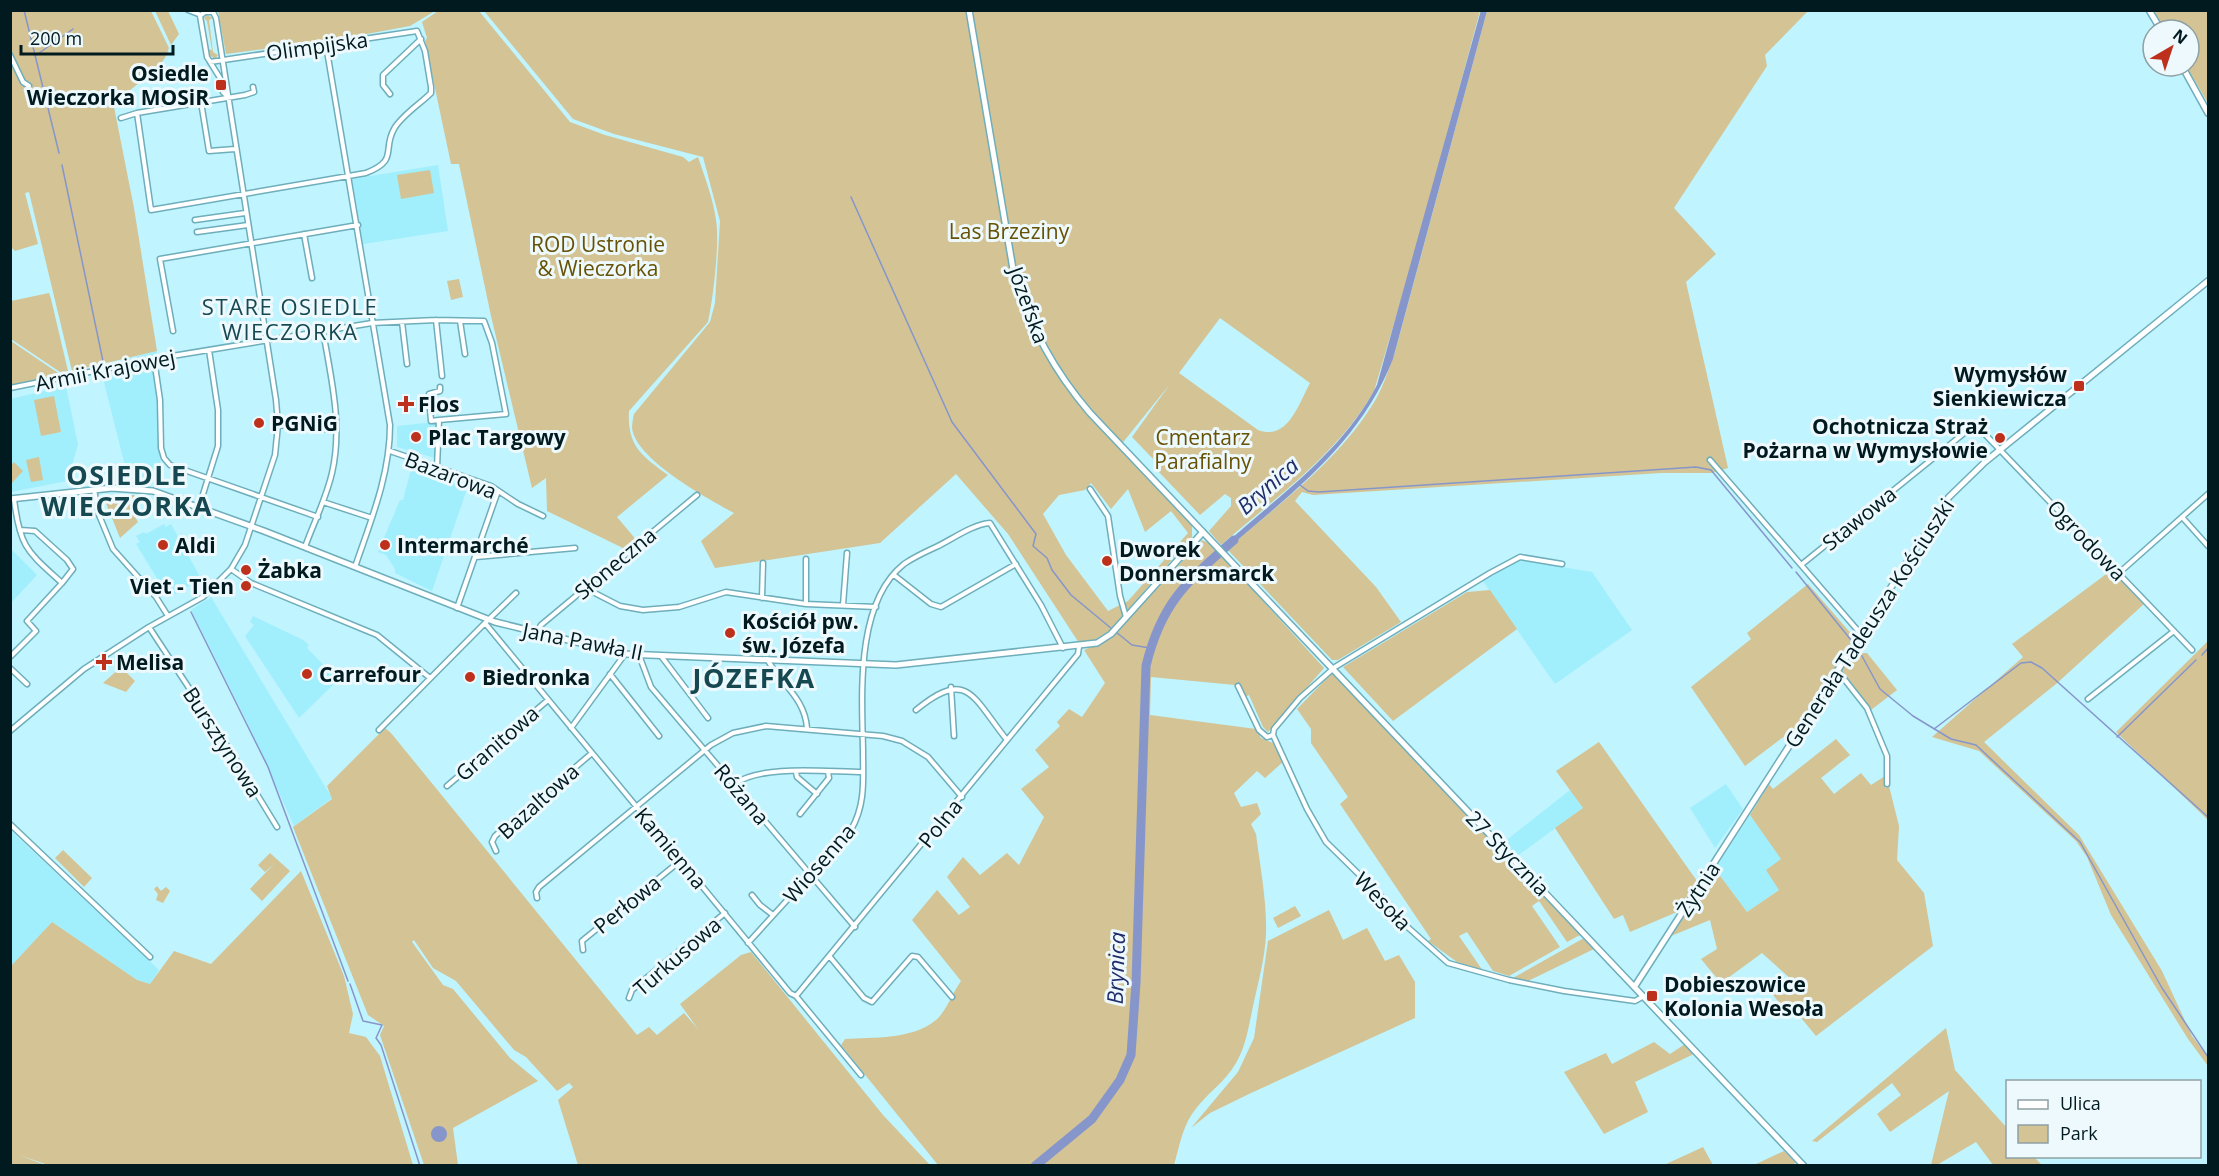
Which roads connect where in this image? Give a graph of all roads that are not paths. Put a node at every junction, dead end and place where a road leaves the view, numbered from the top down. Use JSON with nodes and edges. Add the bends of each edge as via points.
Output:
{"nodes":[{"id":1,"x":189,"y":10,"type":"edge"},
{"id":2,"x":969,"y":10,"type":"edge"},
{"id":3,"x":201,"y":15,"type":"junction"},
{"id":4,"x":421,"y":39,"type":"junction"},
{"id":5,"x":326,"y":45,"type":"junction"},
{"id":6,"x":10,"y":55,"type":"edge"},
{"id":7,"x":221,"y":60,"type":"junction"},
{"id":8,"x":210,"y":62,"type":"junction"},
{"id":9,"x":2189,"y":78,"type":"edge"},
{"id":10,"x":29,"y":86,"type":"dead end"},
{"id":11,"x":253,"y":87,"type":"dead end"},
{"id":12,"x":390,"y":94,"type":"dead end"},
{"id":13,"x":226,"y":97,"type":"junction"},
{"id":14,"x":201,"y":102,"type":"junction"},
{"id":15,"x":137,"y":113,"type":"junction"},
{"id":16,"x":2208,"y":113,"type":"edge"},
{"id":17,"x":121,"y":118,"type":"dead end"},
{"id":18,"x":235,"y":149,"type":"junction"},
{"id":19,"x":350,"y":175,"type":"junction"},
{"id":20,"x":242,"y":194,"type":"junction"},
{"id":21,"x":245,"y":213,"type":"junction"},
{"id":22,"x":195,"y":220,"type":"dead end"},
{"id":23,"x":248,"y":225,"type":"junction"},
{"id":24,"x":358,"y":225,"type":"junction"},
{"id":25,"x":197,"y":232,"type":"dead end"},
{"id":26,"x":304,"y":234,"type":"junction"},
{"id":27,"x":250,"y":243,"type":"junction"},
{"id":28,"x":312,"y":278,"type":"dead end"},
{"id":29,"x":2208,"y":281,"type":"edge"},
{"id":30,"x":436,"y":320,"type":"junction"},
{"id":31,"x":460,"y":321,"type":"junction"},
{"id":32,"x":402,"y":322,"type":"junction"},
{"id":33,"x":372,"y":323,"type":"junction"},
{"id":34,"x":172,"y":331,"type":"dead end"},
{"id":35,"x":324,"y":331,"type":"junction"},
{"id":36,"x":266,"y":341,"type":"junction"},
{"id":37,"x":209,"y":350,"type":"junction"},
{"id":38,"x":465,"y":354,"type":"dead end"},
{"id":39,"x":154,"y":359,"type":"junction"},
{"id":40,"x":407,"y":364,"type":"dead end"},
{"id":41,"x":442,"y":376,"type":"dead end"},
{"id":42,"x":440,"y":387,"type":"dead end"},
{"id":43,"x":10,"y":388,"type":"edge"},
{"id":44,"x":439,"y":420,"type":"junction"},
{"id":45,"x":278,"y":425,"type":"junction"},
{"id":46,"x":336,"y":430,"type":"junction"},
{"id":47,"x":2001,"y":449,"type":"junction"},
{"id":48,"x":390,"y":451,"type":"junction"},
{"id":49,"x":1710,"y":460,"type":"dead end"},
{"id":50,"x":437,"y":467,"type":"junction"},
{"id":51,"x":209,"y":478,"type":"junction"},
{"id":52,"x":1090,"y":489,"type":"dead end"},
{"id":53,"x":94,"y":490,"type":"junction"},
{"id":54,"x":498,"y":491,"type":"junction"},
{"id":55,"x":2208,"y":494,"type":"edge"},
{"id":56,"x":697,"y":495,"type":"dead end"},
{"id":57,"x":262,"y":497,"type":"junction"},
{"id":58,"x":12,"y":499,"type":"edge"},
{"id":59,"x":323,"y":502,"type":"junction"},
{"id":60,"x":199,"y":507,"type":"junction"},
{"id":61,"x":543,"y":516,"type":"dead end"},
{"id":62,"x":318,"y":517,"type":"junction"},
{"id":63,"x":2182,"y":517,"type":"junction"},
{"id":64,"x":372,"y":518,"type":"junction"},
{"id":65,"x":252,"y":526,"type":"junction"},
{"id":66,"x":20,"y":530,"type":"junction"},
{"id":67,"x":1203,"y":532,"type":"junction"},
{"id":68,"x":1213,"y":543,"type":"joint"},
{"id":69,"x":2208,"y":546,"type":"edge"},
{"id":70,"x":305,"y":547,"type":"junction"},
{"id":71,"x":575,"y":548,"type":"dead end"},
{"id":72,"x":847,"y":553,"type":"dead end"},
{"id":73,"x":476,"y":557,"type":"junction"},
{"id":74,"x":806,"y":559,"type":"dead end"},
{"id":75,"x":763,"y":563,"type":"dead end"},
{"id":76,"x":1016,"y":564,"type":"junction"},
{"id":77,"x":1562,"y":564,"type":"dead end"},
{"id":78,"x":1801,"y":565,"type":"junction"},
{"id":79,"x":355,"y":567,"type":"junction"},
{"id":80,"x":231,"y":569,"type":"junction"},
{"id":81,"x":2119,"y":573,"type":"junction"},
{"id":82,"x":894,"y":575,"type":"junction"},
{"id":83,"x":62,"y":583,"type":"junction"},
{"id":84,"x":585,"y":588,"type":"junction"},
{"id":85,"x":516,"y":592,"type":"dead end"},
{"id":86,"x":762,"y":598,"type":"junction"},
{"id":87,"x":806,"y":604,"type":"junction"},
{"id":88,"x":843,"y":605,"type":"junction"},
{"id":89,"x":876,"y":607,"type":"junction"},
{"id":90,"x":457,"y":608,"type":"junction"},
{"id":91,"x":168,"y":616,"type":"junction"},
{"id":92,"x":1126,"y":617,"type":"junction"},
{"id":93,"x":486,"y":621,"type":"junction"},
{"id":94,"x":149,"y":627,"type":"junction"},
{"id":95,"x":2174,"y":632,"type":"junction"},
{"id":96,"x":536,"y":633,"type":"junction"},
{"id":97,"x":1860,"y":633,"type":"junction"},
{"id":98,"x":1079,"y":647,"type":"junction"},
{"id":99,"x":1063,"y":648,"type":"junction"},
{"id":100,"x":2192,"y":650,"type":"dead end"},
{"id":101,"x":625,"y":654,"type":"junction"},
{"id":102,"x":639,"y":655,"type":"junction"},
{"id":103,"x":661,"y":656,"type":"junction"},
{"id":104,"x":10,"y":657,"type":"edge"},
{"id":105,"x":767,"y":659,"type":"junction"},
{"id":106,"x":863,"y":663,"type":"junction"},
{"id":107,"x":10,"y":668,"type":"edge"},
{"id":108,"x":1333,"y":668,"type":"junction"},
{"id":109,"x":1837,"y":670,"type":"junction"},
{"id":110,"x":610,"y":674,"type":"junction"},
{"id":111,"x":430,"y":678,"type":"junction"},
{"id":112,"x":27,"y":684,"type":"dead end"},
{"id":113,"x":1238,"y":686,"type":"dead end"},
{"id":114,"x":951,"y":687,"type":"junction"},
{"id":115,"x":2088,"y":699,"type":"dead end"},
{"id":116,"x":548,"y":700,"type":"junction"},
{"id":117,"x":916,"y":710,"type":"dead end"},
{"id":118,"x":708,"y":718,"type":"dead end"},
{"id":119,"x":571,"y":728,"type":"junction"},
{"id":120,"x":807,"y":728,"type":"junction"},
{"id":121,"x":379,"y":730,"type":"dead end"},
{"id":122,"x":10,"y":731,"type":"edge"},
{"id":123,"x":862,"y":733,"type":"junction"},
{"id":124,"x":1273,"y":735,"type":"junction"},
{"id":125,"x":659,"y":736,"type":"dead end"},
{"id":126,"x":954,"y":736,"type":"dead end"},
{"id":127,"x":1007,"y":740,"type":"junction"},
{"id":128,"x":705,"y":750,"type":"junction"},
{"id":129,"x":592,"y":753,"type":"junction"},
{"id":130,"x":796,"y":772,"type":"junction"},
{"id":131,"x":828,"y":772,"type":"junction"},
{"id":132,"x":863,"y":772,"type":"junction"},
{"id":133,"x":734,"y":784,"type":"junction"},
{"id":134,"x":1887,"y":784,"type":"dead end"},
{"id":135,"x":447,"y":786,"type":"dead end"},
{"id":136,"x":1761,"y":791,"type":"joint"},
{"id":137,"x":817,"y":794,"type":"junction"},
{"id":138,"x":962,"y":797,"type":"junction"},
{"id":139,"x":636,"y":807,"type":"junction"},
{"id":140,"x":800,"y":814,"type":"dead end"},
{"id":141,"x":10,"y":824,"type":"edge"},
{"id":142,"x":277,"y":827,"type":"dead end"},
{"id":143,"x":496,"y":851,"type":"dead end"},
{"id":144,"x":680,"y":861,"type":"junction"},
{"id":145,"x":811,"y":875,"type":"junction"},
{"id":146,"x":752,"y":895,"type":"dead end"},
{"id":147,"x":537,"y":898,"type":"dead end"},
{"id":148,"x":725,"y":913,"type":"junction"},
{"id":149,"x":773,"y":915,"type":"junction"},
{"id":150,"x":855,"y":927,"type":"junction"},
{"id":151,"x":748,"y":943,"type":"junction"},
{"id":152,"x":583,"y":950,"type":"dead end"},
{"id":153,"x":150,"y":957,"type":"dead end"},
{"id":154,"x":830,"y":957,"type":"junction"},
{"id":155,"x":1635,"y":986,"type":"junction"},
{"id":156,"x":796,"y":996,"type":"junction"},
{"id":157,"x":1645,"y":996,"type":"junction"},
{"id":158,"x":952,"y":997,"type":"dead end"},
{"id":159,"x":629,"y":998,"type":"dead end"},
{"id":160,"x":861,"y":1075,"type":"dead end"},
{"id":161,"x":1804,"y":1166,"type":"edge"}],
"edges":[{"from":1,"to":3,"type":"street"},
{"from":2,"to":67,"type":"street","name":"Józefska","via":[[1014,275],[1027,314],[1071,391]]},
{"from":3,"to":7,"type":"street","via":[[211,11],[216,18]]},
{"from":3,"to":8,"type":"street"},
{"from":4,"to":5,"type":"street","name":"Olimpijska","via":[[419,32],[412,32]]},
{"from":4,"to":12,"type":"street","via":[[383,75],[383,85]]},
{"from":4,"to":19,"type":"street","via":[[431,93],[395,127],[389,157],[378,168]]},
{"from":5,"to":7,"type":"street","name":"Olimpijska"},
{"from":5,"to":19,"type":"street"},
{"from":6,"to":10,"type":"street","via":[[23,82]]},
{"from":7,"to":8,"type":"street","name":"Olimpijska"},
{"from":7,"to":13,"type":"street"},
{"from":8,"to":13,"type":"street"},
{"from":9,"to":16,"type":"street"},
{"from":11,"to":13,"type":"street","via":[[254,92]]},
{"from":13,"to":14,"type":"street"},
{"from":13,"to":18,"type":"street"},
{"from":14,"to":15,"type":"street"},
{"from":14,"to":18,"type":"street","via":[[209,152]]},
{"from":15,"to":17,"type":"street"},
{"from":15,"to":20,"type":"street","via":[[151,210]]},
{"from":18,"to":20,"type":"street"},
{"from":19,"to":20,"type":"street"},
{"from":19,"to":24,"type":"street"},
{"from":20,"to":21,"type":"street"},
{"from":21,"to":22,"type":"street"},
{"from":21,"to":23,"type":"street"},
{"from":23,"to":25,"type":"street"},
{"from":23,"to":27,"type":"street"},
{"from":24,"to":26,"type":"street"},
{"from":24,"to":33,"type":"street"},
{"from":26,"to":27,"type":"street"},
{"from":26,"to":28,"type":"street"},
{"from":27,"to":34,"type":"street","via":[[160,259]]},
{"from":27,"to":36,"type":"street"},
{"from":29,"to":47,"type":"street","name":"Generała Tadeusza Kościuszki"},
{"from":30,"to":31,"type":"street","name":"Armii Krajowej"},
{"from":30,"to":32,"type":"street","name":"Armii Krajowej"},
{"from":30,"to":41,"type":"street"},
{"from":31,"to":38,"type":"street"},
{"from":31,"to":44,"type":"street","name":"Armii Krajowej","via":[[484,321],[506,414]]},
{"from":32,"to":33,"type":"street","name":"Armii Krajowej"},
{"from":32,"to":40,"type":"street"},
{"from":33,"to":35,"type":"street","name":"Armii Krajowej"},
{"from":33,"to":48,"type":"street","via":[[385,386]]},
{"from":35,"to":36,"type":"street","name":"Armii Krajowej"},
{"from":35,"to":46,"type":"street","via":[[336,404]]},
{"from":36,"to":37,"type":"street","name":"Armii Krajowej"},
{"from":36,"to":45,"type":"street"},
{"from":37,"to":39,"type":"street","name":"Armii Krajowej"},
{"from":37,"to":51,"type":"street","via":[[218,410],[218,446]]},
{"from":39,"to":43,"type":"street","name":"Armii Krajowej"},
{"from":39,"to":51,"type":"street","via":[[164,458],[170,465]]},
{"from":42,"to":44,"type":"street","via":[[440,391],[429,394],[431,421]]},
{"from":44,"to":50,"type":"street"},
{"from":45,"to":46,"type":"street"},
{"from":45,"to":57,"type":"street","via":[[275,455]]},
{"from":46,"to":59,"type":"street","via":[[332,473]]},
{"from":47,"to":78,"type":"street","name":"Stawowa","via":[[1979,428],[1968,430]]},
{"from":47,"to":81,"type":"street","name":"Ogrodowa"},
{"from":47,"to":97,"type":"street","name":"Generała Tadeusza Kościuszki","via":[[1949,497]]},
{"from":48,"to":50,"type":"street","name":"Bazarowa"},
{"from":48,"to":64,"type":"street"},
{"from":49,"to":78,"type":"street","name":"Stawowa"},
{"from":50,"to":54,"type":"street","name":"Bazarowa"},
{"from":51,"to":57,"type":"street"},
{"from":51,"to":60,"type":"street"},
{"from":52,"to":92,"type":"street","via":[[1108,516]]},
{"from":53,"to":58,"type":"street","name":"Jana Pawła II"},
{"from":53,"to":60,"type":"street","name":"Jana Pawła II","via":[[135,488]]},
{"from":53,"to":91,"type":"street","via":[[113,549]]},
{"from":54,"to":61,"type":"street","name":"Bazarowa"},
{"from":54,"to":73,"type":"street"},
{"from":55,"to":63,"type":"street"},
{"from":56,"to":84,"type":"street","name":"Słoneczna"},
{"from":57,"to":62,"type":"street"},
{"from":57,"to":65,"type":"street"},
{"from":58,"to":66,"type":"street"},
{"from":59,"to":62,"type":"street"},
{"from":59,"to":64,"type":"street"},
{"from":60,"to":65,"type":"street","name":"Jana Pawła II"},
{"from":62,"to":70,"type":"street"},
{"from":63,"to":69,"type":"street"},
{"from":63,"to":81,"type":"street"},
{"from":64,"to":79,"type":"street"},
{"from":65,"to":70,"type":"street","name":"Jana Pawła II"},
{"from":65,"to":80,"type":"street"},
{"from":66,"to":83,"type":"street","via":[[26,548]]},
{"from":66,"to":83,"type":"street","via":[[35,531],[67,560],[73,569]]},
{"from":67,"to":68,"type":"street","name":"Józefska"},
{"from":67,"to":92,"type":"street","name":"Jana Pawła II"},
{"from":68,"to":108,"type":"street","name":"27 Stycznia"},
{"from":70,"to":79,"type":"street","name":"Jana Pawła II"},
{"from":71,"to":73,"type":"street"},
{"from":72,"to":88,"type":"street"},
{"from":73,"to":90,"type":"street"},
{"from":74,"to":87,"type":"street"},
{"from":75,"to":86,"type":"street"},
{"from":76,"to":82,"type":"street","via":[[942,607],[931,604]]},
{"from":76,"to":82,"type":"street","via":[[994,527],[986,523],[916,556]]},
{"from":76,"to":99,"type":"street"},
{"from":77,"to":108,"type":"street","via":[[1520,557]]},
{"from":78,"to":97,"type":"street","name":"Stawowa"},
{"from":79,"to":90,"type":"street","name":"Jana Pawła II"},
{"from":80,"to":91,"type":"street","via":[[203,597]]},
{"from":80,"to":111,"type":"street","via":[[251,583],[377,635]]},
{"from":81,"to":95,"type":"street","name":"Ogrodowa"},
{"from":82,"to":89,"type":"street","name":"Wiosenna"},
{"from":83,"to":104,"type":"street","via":[[27,621],[36,631]]},
{"from":84,"to":86,"type":"street","via":[[620,606],[643,610],[679,607],[726,592]]},
{"from":84,"to":96,"type":"street","name":"Słoneczna"},
{"from":85,"to":93,"type":"street"},
{"from":86,"to":87,"type":"street"},
{"from":87,"to":88,"type":"street"},
{"from":88,"to":89,"type":"street"},
{"from":89,"to":106,"type":"street","name":"Wiosenna"},
{"from":90,"to":93,"type":"street","name":"Jana Pawła II"},
{"from":91,"to":94,"type":"street"},
{"from":92,"to":98,"type":"street","name":"Jana Pawła II","via":[[1094,645]]},
{"from":93,"to":96,"type":"street","name":"Jana Pawła II"},
{"from":93,"to":111,"type":"street"},
{"from":93,"to":116,"type":"street","name":"Kamienna"},
{"from":94,"to":122,"type":"street","via":[[84,669]]},
{"from":94,"to":142,"type":"street","name":"Bursztynowa"},
{"from":95,"to":100,"type":"street","name":"Ogrodowa"},
{"from":95,"to":115,"type":"street"},
{"from":96,"to":101,"type":"street","name":"Jana Pawła II"},
{"from":97,"to":109,"type":"street","name":"Generała Tadeusza Kościuszki"},
{"from":98,"to":99,"type":"street","name":"Jana Pawła II"},
{"from":98,"to":127,"type":"street","name":"Polna","via":[[1078,654]]},
{"from":99,"to":106,"type":"street","name":"Jana Pawła II","via":[[896,665]]},
{"from":101,"to":102,"type":"street","name":"Jana Pawła II"},
{"from":101,"to":110,"type":"street"},
{"from":102,"to":103,"type":"street","name":"Jana Pawła II"},
{"from":102,"to":128,"type":"street","name":"Różana","via":[[651,687]]},
{"from":103,"to":105,"type":"street","name":"Jana Pawła II"},
{"from":103,"to":118,"type":"street"},
{"from":105,"to":106,"type":"street","name":"Jana Pawła II"},
{"from":105,"to":120,"type":"street","via":[[801,702]]},
{"from":106,"to":123,"type":"street","name":"Wiosenna"},
{"from":107,"to":112,"type":"street"},
{"from":108,"to":124,"type":"street","via":[[1300,698]]},
{"from":108,"to":155,"type":"street","name":"27 Stycznia"},
{"from":109,"to":134,"type":"street","via":[[1867,708],[1887,756]]},
{"from":109,"to":136,"type":"street","name":"Generała Tadeusza Kościuszki"},
{"from":110,"to":119,"type":"street"},
{"from":110,"to":125,"type":"street"},
{"from":111,"to":121,"type":"street"},
{"from":113,"to":124,"type":"street","via":[[1258,730],[1267,737]]},
{"from":114,"to":117,"type":"street"},
{"from":114,"to":126,"type":"street"},
{"from":114,"to":127,"type":"street","via":[[970,695]]},
{"from":116,"to":119,"type":"street","name":"Kamienna"},
{"from":116,"to":135,"type":"street","name":"Granitowa"},
{"from":119,"to":129,"type":"street","name":"Kamienna"},
{"from":120,"to":123,"type":"street"},
{"from":120,"to":128,"type":"street","via":[[756,727],[734,733]]},
{"from":123,"to":132,"type":"street","name":"Wiosenna"},
{"from":123,"to":138,"type":"street","via":[[913,746],[937,766]]},
{"from":124,"to":157,"type":"street","name":"Wesoła","via":[[1326,842],[1403,923],[1448,963],[1483,975],[1564,991],[1635,1001]]},
{"from":127,"to":138,"type":"street","name":"Polna"},
{"from":128,"to":133,"type":"street","name":"Różana"},
{"from":128,"to":139,"type":"street"},
{"from":129,"to":139,"type":"street","name":"Kamienna"},
{"from":129,"to":143,"type":"street","name":"Bazaltowa","via":[[495,836],[492,842]]},
{"from":130,"to":131,"type":"street"},
{"from":130,"to":133,"type":"street","via":[[756,773]]},
{"from":130,"to":137,"type":"street"},
{"from":131,"to":132,"type":"street"},
{"from":131,"to":137,"type":"street","via":[[829,778]]},
{"from":132,"to":145,"type":"street","name":"Wiosenna","via":[[858,818]]},
{"from":133,"to":145,"type":"street","name":"Różana"},
{"from":136,"to":155,"type":"street","name":"Żytnia"},
{"from":137,"to":140,"type":"street"},
{"from":138,"to":150,"type":"street","name":"Polna"},
{"from":139,"to":144,"type":"street","name":"Kamienna"},
{"from":139,"to":147,"type":"street","via":[[539,887]]},
{"from":141,"to":153,"type":"street"},
{"from":144,"to":148,"type":"street","name":"Kamienna"},
{"from":144,"to":152,"type":"street","name":"Perłowa","via":[[582,941]]},
{"from":145,"to":149,"type":"street","name":"Wiosenna"},
{"from":145,"to":150,"type":"street","name":"Różana"},
{"from":146,"to":149,"type":"street"},
{"from":148,"to":151,"type":"street","name":"Kamienna"},
{"from":148,"to":159,"type":"street","name":"Turkusowa","via":[[632,990]]},
{"from":149,"to":151,"type":"street","name":"Wiosenna"},
{"from":150,"to":154,"type":"street","name":"Polna"},
{"from":151,"to":156,"type":"street","name":"Kamienna"},
{"from":154,"to":156,"type":"street","name":"Polna"},
{"from":154,"to":158,"type":"street","via":[[864,998],[872,1002],[912,956],[918,957]]},
{"from":155,"to":157,"type":"street","name":"27 Stycznia"},
{"from":156,"to":160,"type":"street","name":"Kamienna"},
{"from":157,"to":161,"type":"street","name":"27 Stycznia"}]}
